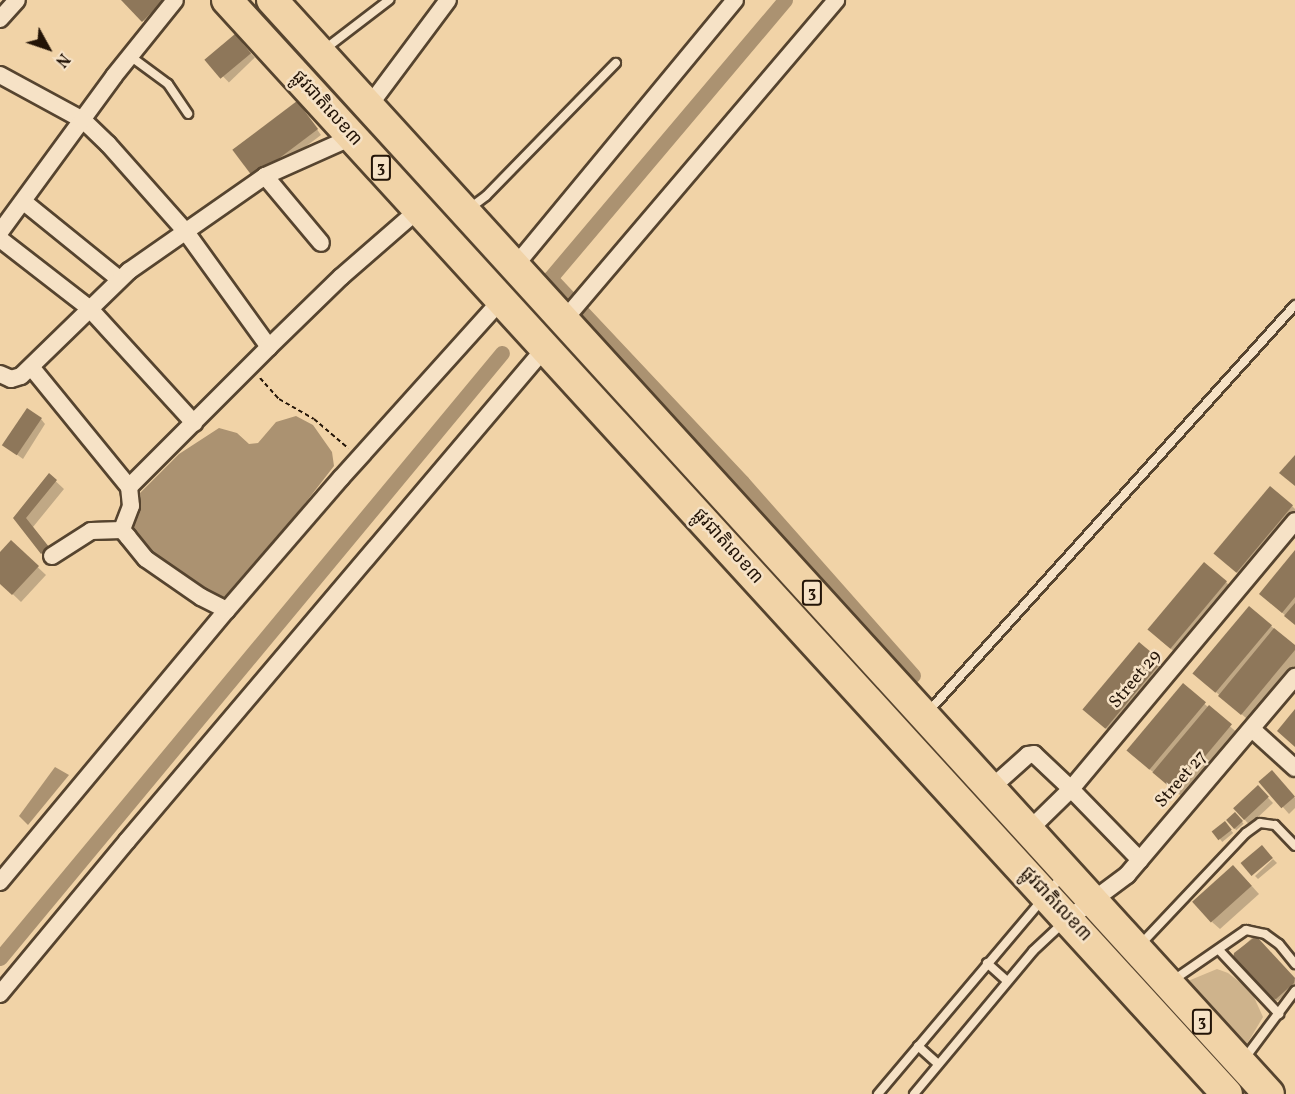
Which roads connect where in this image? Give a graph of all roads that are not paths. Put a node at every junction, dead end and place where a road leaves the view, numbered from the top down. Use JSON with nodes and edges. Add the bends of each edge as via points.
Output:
{"nodes":[{"id":1,"x":17,"y":0,"type":"edge"},
{"id":2,"x":175,"y":0,"type":"edge"},
{"id":3,"x":227,"y":0,"type":"edge"},
{"id":4,"x":272,"y":0,"type":"edge"},
{"id":5,"x":389,"y":0,"type":"edge"},
{"id":6,"x":448,"y":0,"type":"edge"},
{"id":7,"x":735,"y":0,"type":"edge"},
{"id":8,"x":836,"y":0,"type":"edge"},
{"id":9,"x":0,"y":19,"type":"edge"},
{"id":10,"x":320,"y":52,"type":"junction"},
{"id":11,"x":130,"y":56,"type":"junction"},
{"id":12,"x":616,"y":63,"type":"dead end"},
{"id":13,"x":0,"y":75,"type":"edge"},
{"id":14,"x":369,"y":106,"type":"junction"},
{"id":15,"x":188,"y":114,"type":"dead end"},
{"id":16,"x":83,"y":120,"type":"junction"},
{"id":17,"x":352,"y":137,"type":"junction"},
{"id":18,"x":265,"y":176,"type":"junction"},
{"id":19,"x":24,"y":202,"type":"junction"},
{"id":20,"x":418,"y":210,"type":"junction"},
{"id":21,"x":464,"y":212,"type":"junction"},
{"id":22,"x":0,"y":232,"type":"edge"},
{"id":23,"x":186,"y":232,"type":"junction"},
{"id":24,"x":0,"y":239,"type":"edge"},
{"id":25,"x":321,"y":243,"type":"dead end"},
{"id":26,"x":520,"y":272,"type":"junction"},
{"id":27,"x":118,"y":279,"type":"junction"},
{"id":28,"x":503,"y":302,"type":"junction"},
{"id":29,"x":1295,"y":305,"type":"edge"},
{"id":30,"x":89,"y":308,"type":"junction"},
{"id":31,"x":561,"y":317,"type":"junction"},
{"id":32,"x":540,"y":343,"type":"junction"},
{"id":33,"x":269,"y":347,"type":"junction"},
{"id":34,"x":32,"y":368,"type":"junction"},
{"id":35,"x":0,"y":374,"type":"edge"},
{"id":36,"x":194,"y":423,"type":"junction"},
{"id":37,"x":129,"y":487,"type":"junction"},
{"id":38,"x":1295,"y":521,"type":"edge"},
{"id":39,"x":122,"y":530,"type":"junction"},
{"id":40,"x":52,"y":556,"type":"dead end"},
{"id":41,"x":227,"y":610,"type":"junction"},
{"id":42,"x":1295,"y":677,"type":"edge"},
{"id":43,"x":924,"y":716,"type":"junction"},
{"id":44,"x":1252,"y":729,"type":"junction"},
{"id":45,"x":1295,"y":768,"type":"edge"},
{"id":46,"x":990,"y":789,"type":"junction"},
{"id":47,"x":1071,"y":789,"type":"junction"},
{"id":48,"x":1028,"y":831,"type":"junction"},
{"id":49,"x":1295,"y":846,"type":"edge"},
{"id":50,"x":1140,"y":860,"type":"junction"},
{"id":51,"x":1066,"y":872,"type":"junction"},
{"id":52,"x":0,"y":882,"type":"edge"},
{"id":53,"x":1044,"y":894,"type":"junction"},
{"id":54,"x":1092,"y":901,"type":"junction"},
{"id":55,"x":1068,"y":919,"type":"junction"},
{"id":56,"x":1135,"y":949,"type":"junction"},
{"id":57,"x":1219,"y":950,"type":"junction"},
{"id":58,"x":987,"y":963,"type":"junction"},
{"id":59,"x":1295,"y":964,"type":"edge"},
{"id":60,"x":1007,"y":981,"type":"junction"},
{"id":61,"x":1166,"y":984,"type":"junction"},
{"id":62,"x":1295,"y":991,"type":"edge"},
{"id":63,"x":0,"y":994,"type":"edge"},
{"id":64,"x":1279,"y":1014,"type":"junction"},
{"id":65,"x":918,"y":1046,"type":"junction"},
{"id":66,"x":939,"y":1064,"type":"junction"},
{"id":67,"x":1241,"y":1064,"type":"junction"},
{"id":68,"x":879,"y":1094,"type":"edge"},
{"id":69,"x":914,"y":1094,"type":"edge"},
{"id":70,"x":1227,"y":1094,"type":"edge"},
{"id":71,"x":1269,"y":1094,"type":"edge"}],
"edges":[{"from":1,"to":9,"type":"street"},
{"from":2,"to":11,"type":"street"},
{"from":3,"to":17,"type":"highway","name":"ផ្លូវជាតិលេខ៣","number":"3"},
{"from":4,"to":10,"type":"highway","name":"ផ្លូវជាតិលេខ៣","number":"3"},
{"from":5,"to":10,"type":"lane"},
{"from":6,"to":14,"type":"street"},
{"from":7,"to":26,"type":"street"},
{"from":8,"to":31,"type":"street"},
{"from":10,"to":14,"type":"highway","name":"ផ្លូវជាតិលេខ៣","number":"3"},
{"from":11,"to":15,"type":"lane","via":[[168,84]]},
{"from":11,"to":16,"type":"street"},
{"from":12,"to":21,"type":"lane","via":[[486,196]]},
{"from":13,"to":16,"type":"street"},
{"from":14,"to":21,"type":"highway","name":"ផ្លូវជាតិលេខ៣","number":"3"},
{"from":16,"to":19,"type":"street"},
{"from":16,"to":23,"type":"street"},
{"from":17,"to":18,"type":"street"},
{"from":17,"to":20,"type":"highway","name":"ផ្លូវជាតិលេខ៣","number":"3"},
{"from":18,"to":23,"type":"street"},
{"from":18,"to":25,"type":"street"},
{"from":19,"to":22,"type":"street"},
{"from":19,"to":27,"type":"street"},
{"from":20,"to":28,"type":"highway","name":"ផ្លូវជាតិលេខ៣","number":"3"},
{"from":20,"to":33,"type":"street"},
{"from":21,"to":26,"type":"highway","name":"ផ្លូវជាតិលេខ៣","number":"3"},
{"from":23,"to":27,"type":"street"},
{"from":23,"to":33,"type":"street"},
{"from":24,"to":30,"type":"street"},
{"from":26,"to":31,"type":"highway","name":"ផ្លូវជាតិលេខ៣","number":"3"},
{"from":27,"to":30,"type":"street"},
{"from":28,"to":32,"type":"highway","name":"ផ្លូវជាតិលេខ៣","number":"3"},
{"from":28,"to":41,"type":"street","via":[[340,478]]},
{"from":29,"to":43,"type":"lane"},
{"from":30,"to":34,"type":"street"},
{"from":30,"to":36,"type":"street"},
{"from":31,"to":43,"type":"highway","name":"ផ្លូវជាតិលេខ៣","number":"3"},
{"from":32,"to":53,"type":"highway","name":"ផ្លូវជាតិលេខ៣","number":"3"},
{"from":32,"to":63,"type":"street"},
{"from":33,"to":36,"type":"street"},
{"from":34,"to":35,"type":"street","via":[[11,379]]},
{"from":34,"to":37,"type":"street"},
{"from":36,"to":37,"type":"street"},
{"from":37,"to":39,"type":"street","via":[[131,506]]},
{"from":38,"to":47,"type":"street","name":"Street 29"},
{"from":39,"to":40,"type":"street","via":[[91,531]]},
{"from":39,"to":41,"type":"street","via":[[146,559]]},
{"from":41,"to":52,"type":"street"},
{"from":42,"to":44,"type":"street","name":"Street 27"},
{"from":43,"to":46,"type":"highway","name":"ផ្លូវជាតិលេខ៣","number":"3"},
{"from":44,"to":45,"type":"street"},
{"from":44,"to":50,"type":"street","name":"Street 27"},
{"from":46,"to":47,"type":"street","via":[[1034,754]]},
{"from":46,"to":48,"type":"highway","name":"ផ្លូវជាតិលេខ៣","number":"3"},
{"from":47,"to":48,"type":"street","name":"Street 29"},
{"from":47,"to":50,"type":"street"},
{"from":48,"to":51,"type":"highway","name":"ផ្លូវជាតិលេខ៣","number":"3"},
{"from":49,"to":56,"type":"lane","via":[[1275,825],[1260,823]]},
{"from":50,"to":54,"type":"street","name":"Street 27","via":[[1119,882]]},
{"from":51,"to":53,"type":"lane"},
{"from":51,"to":54,"type":"highway","name":"ផ្លូវជាតិលេខ៣","number":"3"},
{"from":53,"to":55,"type":"highway","name":"ផ្លូវជាតិលេខ៣","number":"3"},
{"from":53,"to":58,"type":"lane"},
{"from":54,"to":55,"type":"street","name":"Street 27"},
{"from":54,"to":56,"type":"highway","name":"ផ្លូវជាតិលេខ៣","number":"3"},
{"from":55,"to":60,"type":"lane"},
{"from":55,"to":70,"type":"highway","name":"ផ្លូវជាតិលេខ៣","number":"3"},
{"from":56,"to":61,"type":"highway","name":"ផ្លូវជាតិលេខ៣","number":"3"},
{"from":57,"to":59,"type":"lane","via":[[1246,930],[1265,934]]},
{"from":57,"to":61,"type":"lane"},
{"from":57,"to":64,"type":"lane"},
{"from":58,"to":60,"type":"lane"},
{"from":58,"to":65,"type":"lane"},
{"from":60,"to":66,"type":"lane"},
{"from":61,"to":67,"type":"highway","name":"ផ្លូវជាតិលេខ៣","number":"3"},
{"from":62,"to":64,"type":"lane"},
{"from":64,"to":67,"type":"lane"},
{"from":65,"to":66,"type":"lane"},
{"from":65,"to":68,"type":"lane"},
{"from":66,"to":69,"type":"lane"},
{"from":67,"to":71,"type":"highway","name":"ផ្លូវជាតិលេខ៣","number":"3"}]}
